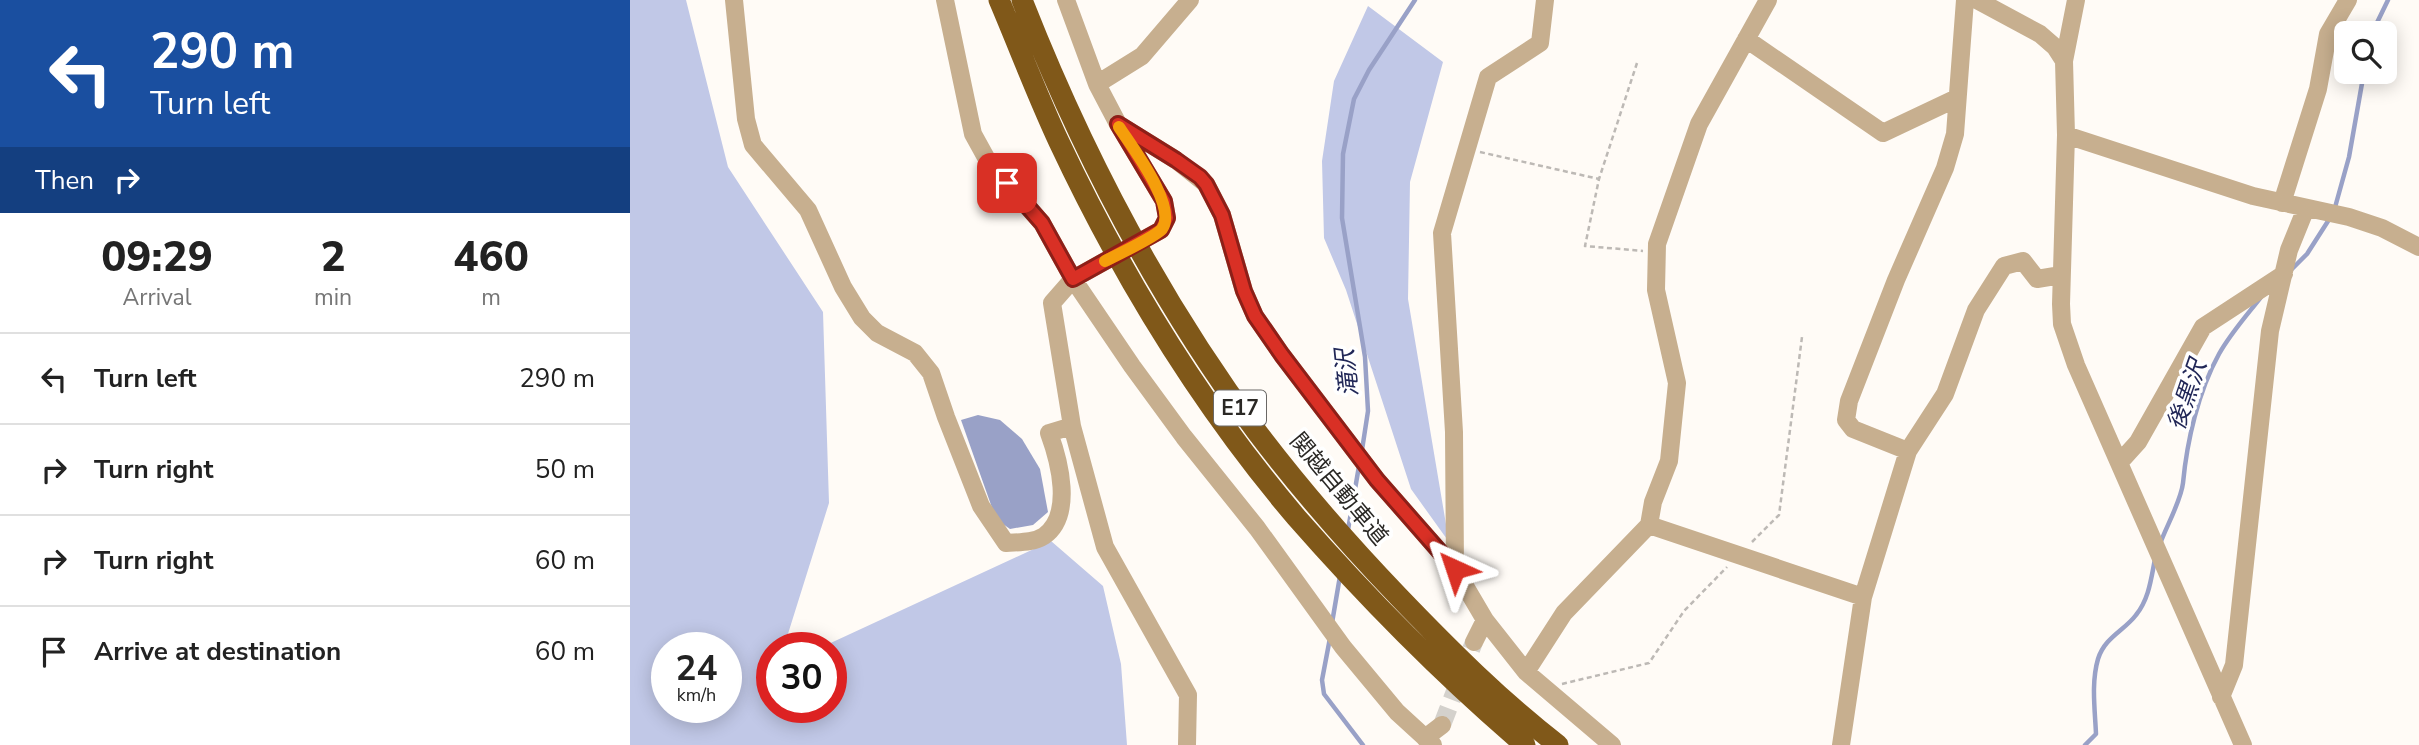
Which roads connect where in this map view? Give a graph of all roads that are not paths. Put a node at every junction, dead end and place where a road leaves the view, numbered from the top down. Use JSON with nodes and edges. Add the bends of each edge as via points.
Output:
{"nodes":[{"id":1,"x":734,"y":0,"type":"edge"},
{"id":2,"x":946,"y":0,"type":"edge"},
{"id":3,"x":999,"y":0,"type":"edge"},
{"id":4,"x":1022,"y":0,"type":"edge"},
{"id":5,"x":1066,"y":0,"type":"edge"},
{"id":6,"x":1190,"y":0,"type":"edge"},
{"id":7,"x":1545,"y":0,"type":"edge"},
{"id":8,"x":1768,"y":0,"type":"edge"},
{"id":9,"x":1965,"y":0,"type":"edge"},
{"id":10,"x":1976,"y":0,"type":"edge"},
{"id":11,"x":2076,"y":0,"type":"edge"},
{"id":12,"x":2348,"y":0,"type":"edge"},
{"id":13,"x":1746,"y":39,"type":"junction"},
{"id":14,"x":2064,"y":61,"type":"junction"},
{"id":15,"x":1097,"y":84,"type":"junction"},
{"id":16,"x":1957,"y":99,"type":"junction"},
{"id":17,"x":1118,"y":124,"type":"junction"},
{"id":18,"x":2066,"y":135,"type":"junction"},
{"id":19,"x":2282,"y":203,"type":"junction"},
{"id":20,"x":2306,"y":208,"type":"junction"},
{"id":21,"x":2419,"y":247,"type":"edge"},
{"id":22,"x":1081,"y":274,"type":"junction"},
{"id":23,"x":2284,"y":274,"type":"junction"},
{"id":24,"x":2061,"y":275,"type":"junction"},
{"id":25,"x":1072,"y":426,"type":"junction"},
{"id":26,"x":1908,"y":451,"type":"junction"},
{"id":27,"x":2119,"y":463,"type":"junction"},
{"id":28,"x":1649,"y":525,"type":"junction"},
{"id":29,"x":1455,"y":569,"type":"junction"},
{"id":30,"x":1863,"y":597,"type":"junction"},
{"id":31,"x":1485,"y":620,"type":"junction"},
{"id":32,"x":1474,"y":642,"type":"tunnel mouth"},
{"id":33,"x":1526,"y":672,"type":"junction"},
{"id":34,"x":2221,"y":697,"type":"junction"},
{"id":35,"x":1442,"y":725,"type":"tunnel mouth"},
{"id":36,"x":1429,"y":742,"type":"edge"},
{"id":37,"x":1187,"y":745,"type":"edge"},
{"id":38,"x":1525,"y":745,"type":"edge"},
{"id":39,"x":1558,"y":745,"type":"edge"},
{"id":40,"x":1612,"y":745,"type":"edge"},
{"id":41,"x":1841,"y":745,"type":"edge"},
{"id":42,"x":2243,"y":745,"type":"edge"}],
"edges":[{"from":1,"to":25,"type":"street","via":[[746,119],[753,145],[808,210],[862,318],[877,333],[915,354],[931,373],[981,506],[1006,543],[1031,542],[1055,524],[1062,496],[1049,432]]},
{"from":2,"to":22,"type":"street","via":[[973,134],[989,163]]},
{"from":3,"to":38,"type":"highway","name":"関越自動車道","number":"E17","via":[[1059,142],[1190,374],[1295,515],[1353,580],[1465,693]]},
{"from":4,"to":39,"type":"highway","name":"関越自動車道","number":"E17","via":[[1077,131],[1118,210],[1161,288],[1257,432],[1310,499],[1428,628]]},
{"from":5,"to":15,"type":"street"},
{"from":6,"to":15,"type":"street","via":[[1142,56]]},
{"from":7,"to":29,"type":"street","via":[[1539,43],[1488,77],[1442,233],[1454,432]]},
{"from":8,"to":13,"type":"street"},
{"from":9,"to":16,"type":"street"},
{"from":10,"to":14,"type":"street","via":[[2040,34]]},
{"from":11,"to":14,"type":"street"},
{"from":12,"to":19,"type":"street","via":[[2328,34],[2318,89]]},
{"from":13,"to":16,"type":"street","via":[[1883,133]]},
{"from":13,"to":28,"type":"street","via":[[1699,124],[1657,244],[1656,290],[1677,383],[1669,461]]},
{"from":14,"to":18,"type":"street"},
{"from":15,"to":17,"type":"street"},
{"from":16,"to":26,"type":"street","via":[[1955,134],[1945,168],[1896,280],[1849,401],[1846,420],[1853,429]]},
{"from":17,"to":22,"type":"street","via":[[1164,201],[1167,218],[1161,230]]},
{"from":17,"to":29,"type":"street","via":[[1206,184],[1222,215],[1255,316],[1377,480]]},
{"from":18,"to":19,"type":"street"},
{"from":18,"to":24,"type":"street"},
{"from":19,"to":20,"type":"street"},
{"from":20,"to":21,"type":"street","via":[[2382,228]]},
{"from":20,"to":23,"type":"street"},
{"from":22,"to":25,"type":"street","via":[[1052,303]]},
{"from":22,"to":36,"type":"street","via":[[1176,427],[1343,647],[1397,712]]},
{"from":23,"to":27,"type":"street","via":[[2203,327],[2138,442]]},
{"from":23,"to":34,"type":"street","via":[[2270,331],[2234,665]]},
{"from":24,"to":26,"type":"street","via":[[2036,279],[2023,261],[2004,266],[1976,310],[1945,394]]},
{"from":24,"to":27,"type":"street","via":[[2065,334]]},
{"from":25,"to":37,"type":"street","via":[[1105,547],[1188,695]]},
{"from":26,"to":30,"type":"street"},
{"from":27,"to":34,"type":"street"},
{"from":28,"to":30,"type":"street"},
{"from":28,"to":33,"type":"street","via":[[1564,613]]},
{"from":29,"to":31,"type":"street"},
{"from":30,"to":41,"type":"street"},
{"from":31,"to":32,"type":"street"},
{"from":31,"to":33,"type":"street"},
{"from":33,"to":40,"type":"street"},
{"from":34,"to":42,"type":"street"},
{"from":35,"to":36,"type":"street"}]}
